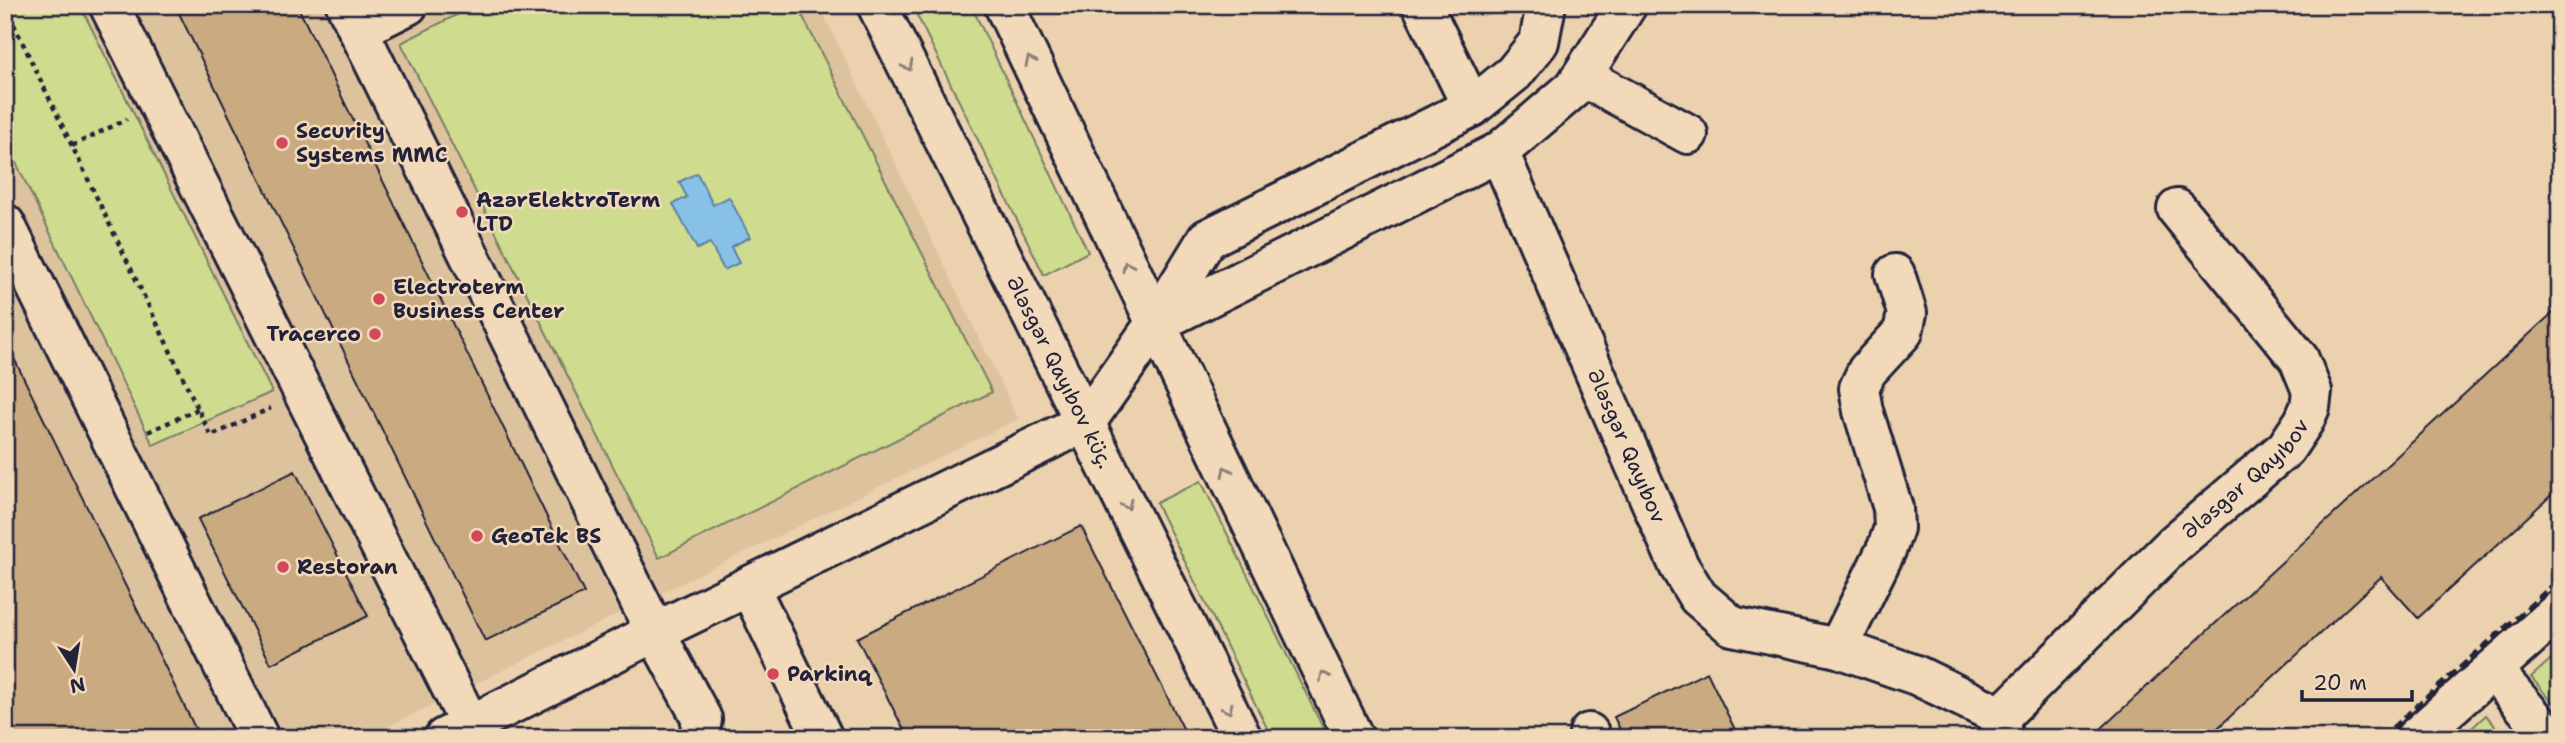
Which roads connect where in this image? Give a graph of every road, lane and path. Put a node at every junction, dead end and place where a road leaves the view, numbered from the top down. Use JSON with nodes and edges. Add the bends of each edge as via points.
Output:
{"nodes":[{"id":1,"x":109,"y":5,"type":"edge"},
{"id":2,"x":408,"y":5,"type":"edge"},
{"id":3,"x":877,"y":5,"type":"edge"},
{"id":4,"x":1004,"y":5,"type":"edge"},
{"id":5,"x":1422,"y":5,"type":"edge"},
{"id":6,"x":1546,"y":5,"type":"edge"},
{"id":7,"x":1627,"y":5,"type":"edge"},
{"id":8,"x":5,"y":6,"type":"edge"},
{"id":9,"x":352,"y":17,"type":"edge"},
{"id":10,"x":1581,"y":76,"type":"junction"},
{"id":11,"x":159,"y":104,"type":"junction"},
{"id":12,"x":1472,"y":107,"type":"junction"},
{"id":13,"x":1688,"y":134,"type":"dead end"},
{"id":14,"x":72,"y":146,"type":"junction"},
{"id":15,"x":1499,"y":152,"type":"junction"},
{"id":16,"x":2177,"y":209,"type":"dead end"},
{"id":17,"x":5,"y":224,"type":"edge"},
{"id":18,"x":1895,"y":274,"type":"dead end"},
{"id":19,"x":1155,"y":324,"type":"junction"},
{"id":20,"x":303,"y":392,"type":"junction"},
{"id":21,"x":198,"y":409,"type":"junction"},
{"id":22,"x":1086,"y":422,"type":"junction"},
{"id":23,"x":115,"y":447,"type":"junction"},
{"id":24,"x":750,"y":586,"type":"junction"},
{"id":25,"x":2560,"y":610,"type":"edge"},
{"id":26,"x":655,"y":632,"type":"junction"},
{"id":27,"x":1839,"y":649,"type":"junction"},
{"id":28,"x":2493,"y":670,"type":"junction"},
{"id":29,"x":2001,"y":727,"type":"edge"},
{"id":30,"x":457,"y":731,"type":"edge"},
{"id":31,"x":259,"y":738,"type":"edge"},
{"id":32,"x":699,"y":738,"type":"edge"},
{"id":33,"x":823,"y":738,"type":"edge"},
{"id":34,"x":1242,"y":738,"type":"edge"},
{"id":35,"x":1354,"y":738,"type":"edge"},
{"id":36,"x":2415,"y":738,"type":"edge"},
{"id":37,"x":2551,"y":738,"type":"edge"}],
"edges":[{"from":1,"to":11,"type":"street"},
{"from":2,"to":9,"type":"street"},
{"from":3,"to":22,"type":"street","name":"Ələsgər Qayıbov küç.","one_way":true},
{"from":19,"to":4,"type":"street","one_way":true},
{"from":5,"to":12,"type":"street"},
{"from":6,"to":12,"type":"street","via":[[1539,42],[1514,73]]},
{"from":7,"to":10,"type":"street"},
{"from":8,"to":14,"type":"path"},
{"from":9,"to":26,"type":"street"},
{"from":10,"to":13,"type":"street"},
{"from":10,"to":15,"type":"street","via":[[1574,88]]},
{"from":11,"to":14,"type":"path"},
{"from":11,"to":20,"type":"street"},
{"from":12,"to":19,"type":"street","via":[[1207,239]]},
{"from":14,"to":21,"type":"path"},
{"from":15,"to":19,"type":"street"},
{"from":15,"to":27,"type":"street","name":"Ələsgər Qayıbov","via":[[1679,566],[1699,597],[1732,626]]},
{"from":16,"to":29,"type":"street","name":"Ələsgər Qayıbov","via":[[2299,359],[2312,391],[2310,407],[2286,448],[2174,544]]},
{"from":17,"to":23,"type":"street"},
{"from":18,"to":27,"type":"street","via":[[1907,313],[1903,332],[1867,371],[1859,388],[1895,528]]},
{"from":19,"to":22,"type":"street"},
{"from":35,"to":19,"type":"street","one_way":true},
{"from":20,"to":21,"type":"path","via":[[211,436]]},
{"from":20,"to":30,"type":"street"},
{"from":21,"to":23,"type":"path"},
{"from":22,"to":24,"type":"street"},
{"from":22,"to":34,"type":"street","name":"Ələsgər Qayıbov küç.","one_way":true},
{"from":23,"to":31,"type":"street"},
{"from":24,"to":26,"type":"street"},
{"from":24,"to":33,"type":"street"},
{"from":25,"to":28,"type":"street"},
{"from":26,"to":30,"type":"street"},
{"from":26,"to":32,"type":"street","via":[[702,719]]},
{"from":27,"to":29,"type":"street","name":"Ələsgər Qayıbov","via":[[1916,675]]},
{"from":28,"to":36,"type":"street"},
{"from":28,"to":37,"type":"street"}]}
